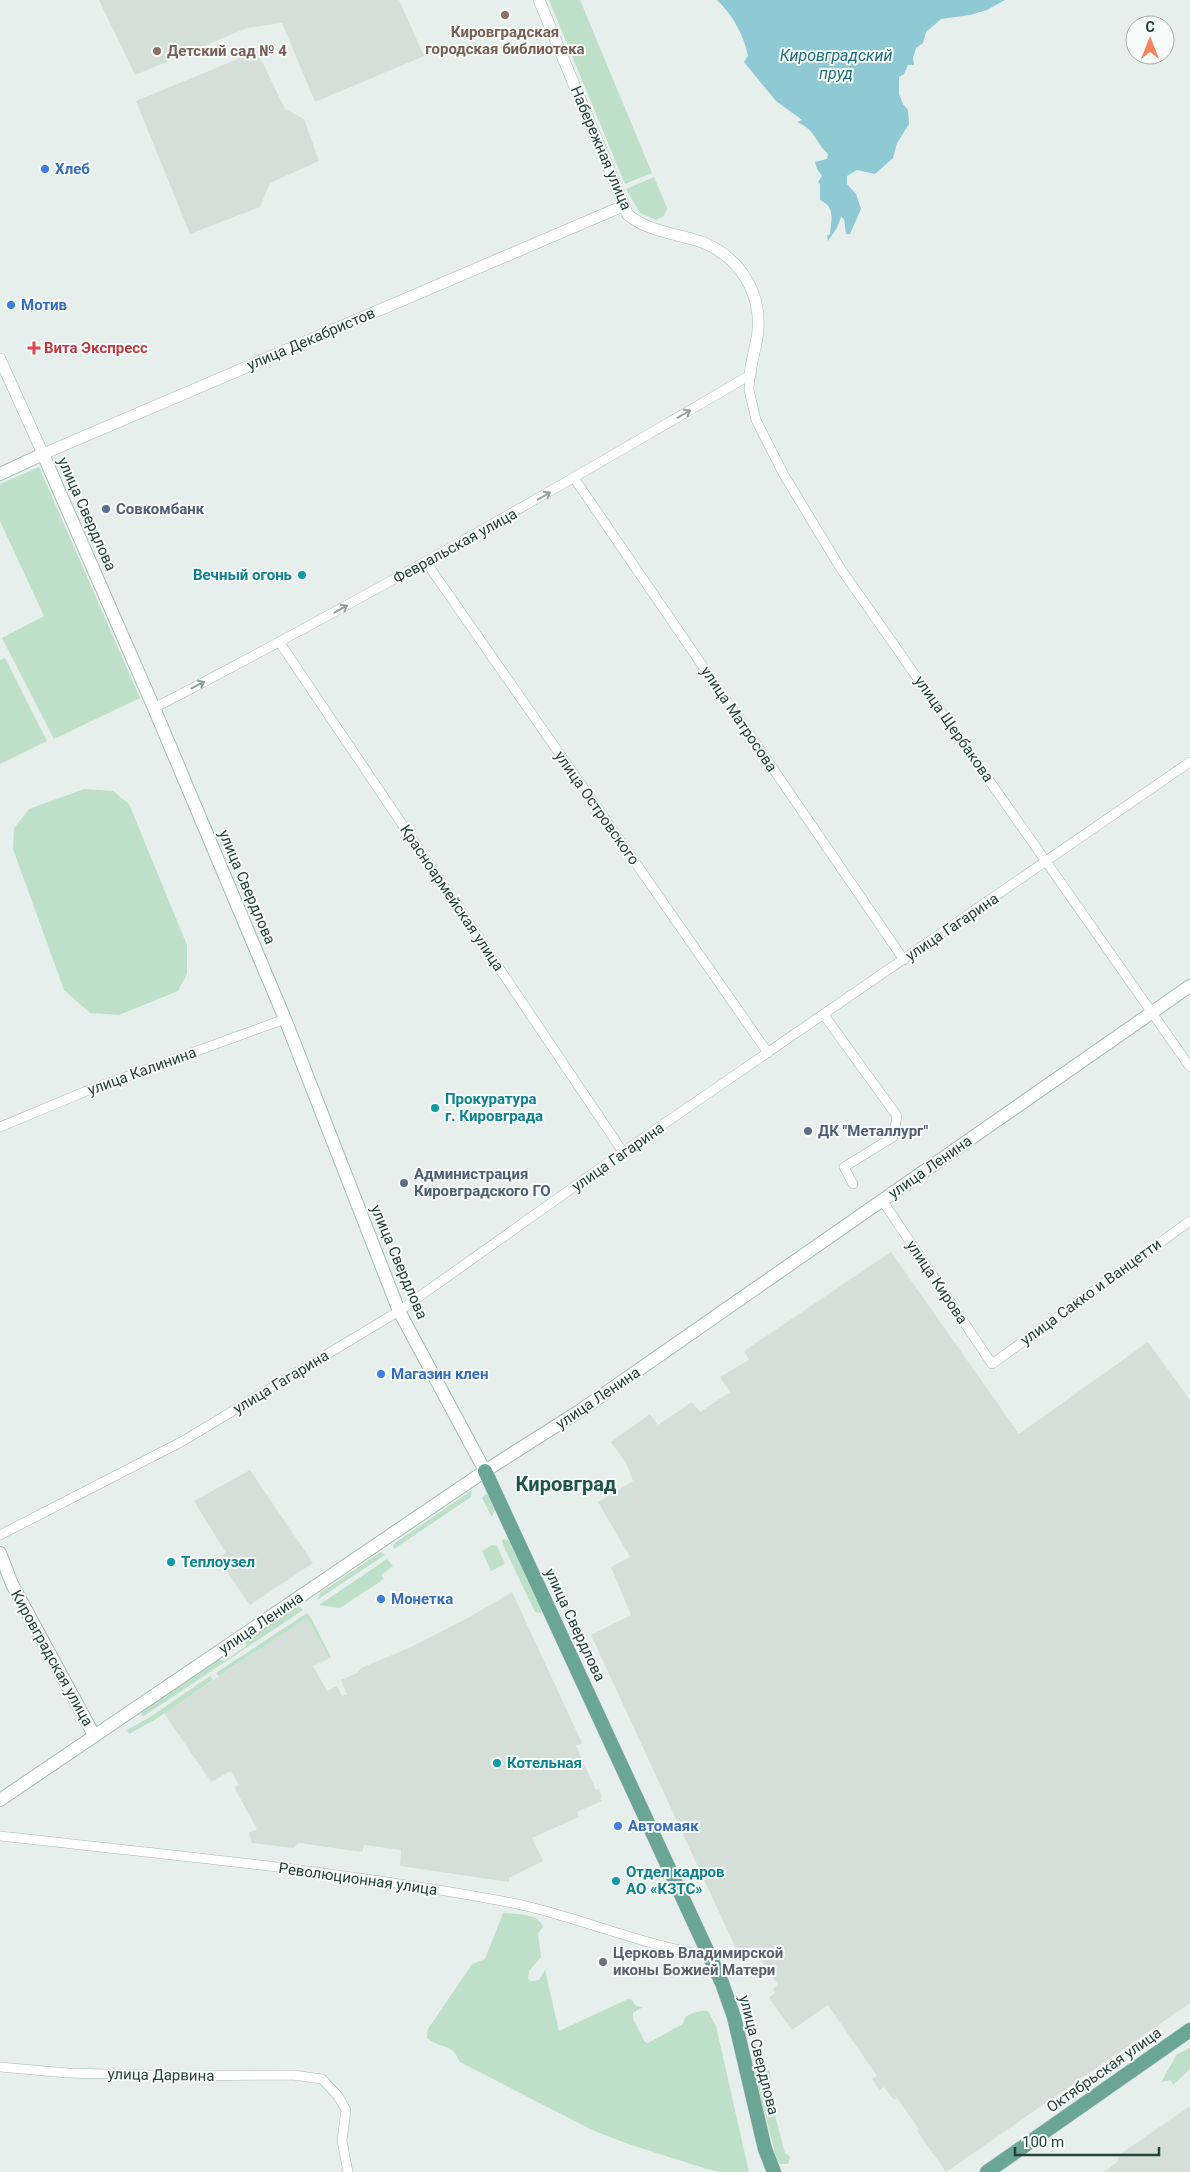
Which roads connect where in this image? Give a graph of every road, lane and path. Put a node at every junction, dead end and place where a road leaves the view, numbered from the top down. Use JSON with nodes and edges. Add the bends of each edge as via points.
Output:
{"nodes":[{"id":1,"x":539,"y":0,"type":"edge"},
{"id":2,"x":623,"y":206,"type":"junction"},
{"id":3,"x":0,"y":359,"type":"edge"},
{"id":4,"x":750,"y":375,"type":"junction"},
{"id":5,"x":42,"y":454,"type":"junction"},
{"id":6,"x":0,"y":474,"type":"edge"},
{"id":7,"x":574,"y":478,"type":"junction"},
{"id":8,"x":426,"y":562,"type":"junction"},
{"id":9,"x":280,"y":643,"type":"junction"},
{"id":10,"x":154,"y":708,"type":"junction"},
{"id":11,"x":1190,"y":762,"type":"edge"},
{"id":12,"x":1048,"y":862,"type":"junction"},
{"id":13,"x":904,"y":960,"type":"junction"},
{"id":14,"x":1190,"y":986,"type":"edge"},
{"id":15,"x":1152,"y":1013,"type":"junction"},
{"id":16,"x":824,"y":1015,"type":"junction"},
{"id":17,"x":285,"y":1019,"type":"junction"},
{"id":18,"x":768,"y":1053,"type":"junction"},
{"id":19,"x":1190,"y":1067,"type":"edge"},
{"id":20,"x":0,"y":1127,"type":"edge"},
{"id":21,"x":623,"y":1152,"type":"junction"},
{"id":22,"x":853,"y":1184,"type":"dead end"},
{"id":23,"x":882,"y":1200,"type":"junction"},
{"id":24,"x":1190,"y":1221,"type":"edge"},
{"id":25,"x":399,"y":1311,"type":"junction"},
{"id":26,"x":992,"y":1364,"type":"joint"},
{"id":27,"x":485,"y":1471,"type":"junction"},
{"id":28,"x":0,"y":1535,"type":"edge"},
{"id":29,"x":0,"y":1553,"type":"edge"},
{"id":30,"x":94,"y":1735,"type":"junction"},
{"id":31,"x":0,"y":1800,"type":"edge"},
{"id":32,"x":0,"y":1836,"type":"edge"},
{"id":33,"x":710,"y":1956,"type":"junction"},
{"id":34,"x":1190,"y":2030,"type":"edge"},
{"id":35,"x":0,"y":2066,"type":"edge"},
{"id":36,"x":348,"y":2172,"type":"edge"},
{"id":37,"x":774,"y":2172,"type":"edge"},
{"id":38,"x":987,"y":2172,"type":"edge"}],
"edges":[{"from":1,"to":2,"type":"street","name":"Набережная улица"},
{"from":2,"to":4,"type":"street","name":"Набережная улица","via":[[628,215],[645,226],[722,251],[740,269],[753,292],[758,310],[758,332]]},
{"from":2,"to":5,"type":"street","name":"улица Декабристов"},
{"from":3,"to":5,"type":"street","name":"улица Свердлова"},
{"from":7,"to":4,"type":"street","name":"Февральская улица","one_way":true},
{"from":4,"to":12,"type":"street","name":"улица Щербакова","via":[[749,390],[756,420],[784,475],[841,569]]},
{"from":5,"to":6,"type":"main road","name":"улица Декабристов"},
{"from":5,"to":10,"type":"main road","name":"улица Свердлова"},
{"from":8,"to":7,"type":"street","name":"Февральская улица","one_way":true},
{"from":7,"to":13,"type":"street","name":"улица Матросова"},
{"from":9,"to":8,"type":"street","name":"Февральская улица","one_way":true},
{"from":8,"to":18,"type":"street","name":"улица Островского"},
{"from":10,"to":9,"type":"street","name":"Февральская улица","one_way":true},
{"from":9,"to":21,"type":"street","name":"Красноармейская улица"},
{"from":10,"to":17,"type":"main road","name":"улица Свердлова"},
{"from":11,"to":12,"type":"street","name":"улица Гагарина"},
{"from":12,"to":13,"type":"street","name":"улица Гагарина"},
{"from":12,"to":15,"type":"street","name":"улица Щербакова"},
{"from":13,"to":16,"type":"street","name":"улица Гагарина"},
{"from":14,"to":15,"type":"main road","name":"улица Ленина"},
{"from":15,"to":19,"type":"street","name":"улица Щербакова"},
{"from":15,"to":23,"type":"main road","name":"улица Ленина"},
{"from":16,"to":18,"type":"street","name":"улица Гагарина"},
{"from":16,"to":22,"type":"street","via":[[897,1116],[893,1137],[844,1167]]},
{"from":17,"to":20,"type":"street","name":"улица Калинина","via":[[84,1092]]},
{"from":17,"to":25,"type":"main road","name":"улица Свердлова"},
{"from":18,"to":21,"type":"street","name":"улица Гагарина"},
{"from":21,"to":25,"type":"street","name":"улица Гагарина"},
{"from":23,"to":26,"type":"street","name":"улица Кирова"},
{"from":23,"to":27,"type":"main road","name":"улица Ленина","via":[[581,1410]]},
{"from":24,"to":26,"type":"street","name":"улица Сакко и Ванцетти"},
{"from":25,"to":27,"type":"main road","name":"улица Свердлова"},
{"from":25,"to":28,"type":"street","name":"улица Гагарина","via":[[183,1440]]},
{"from":27,"to":30,"type":"main road","name":"улица Ленина"},
{"from":27,"to":33,"type":"main road","name":"улица Свердлова"},
{"from":29,"to":30,"type":"main road","name":"Кировградская улица","via":[[12,1584]]},
{"from":30,"to":31,"type":"main road","name":"улица Ленина"},
{"from":32,"to":33,"type":"street","name":"Революционная улица","via":[[221,1860],[434,1889],[549,1912],[662,1946]]},
{"from":33,"to":37,"type":"main road","name":"улица Свердлова","via":[[734,2018],[765,2149]]},
{"from":34,"to":38,"type":"main road","name":"Октябрьская улица"},
{"from":35,"to":36,"type":"street","name":"улица Дарвина","via":[[67,2073],[293,2075],[322,2079],[346,2110],[342,2141]]}]}
